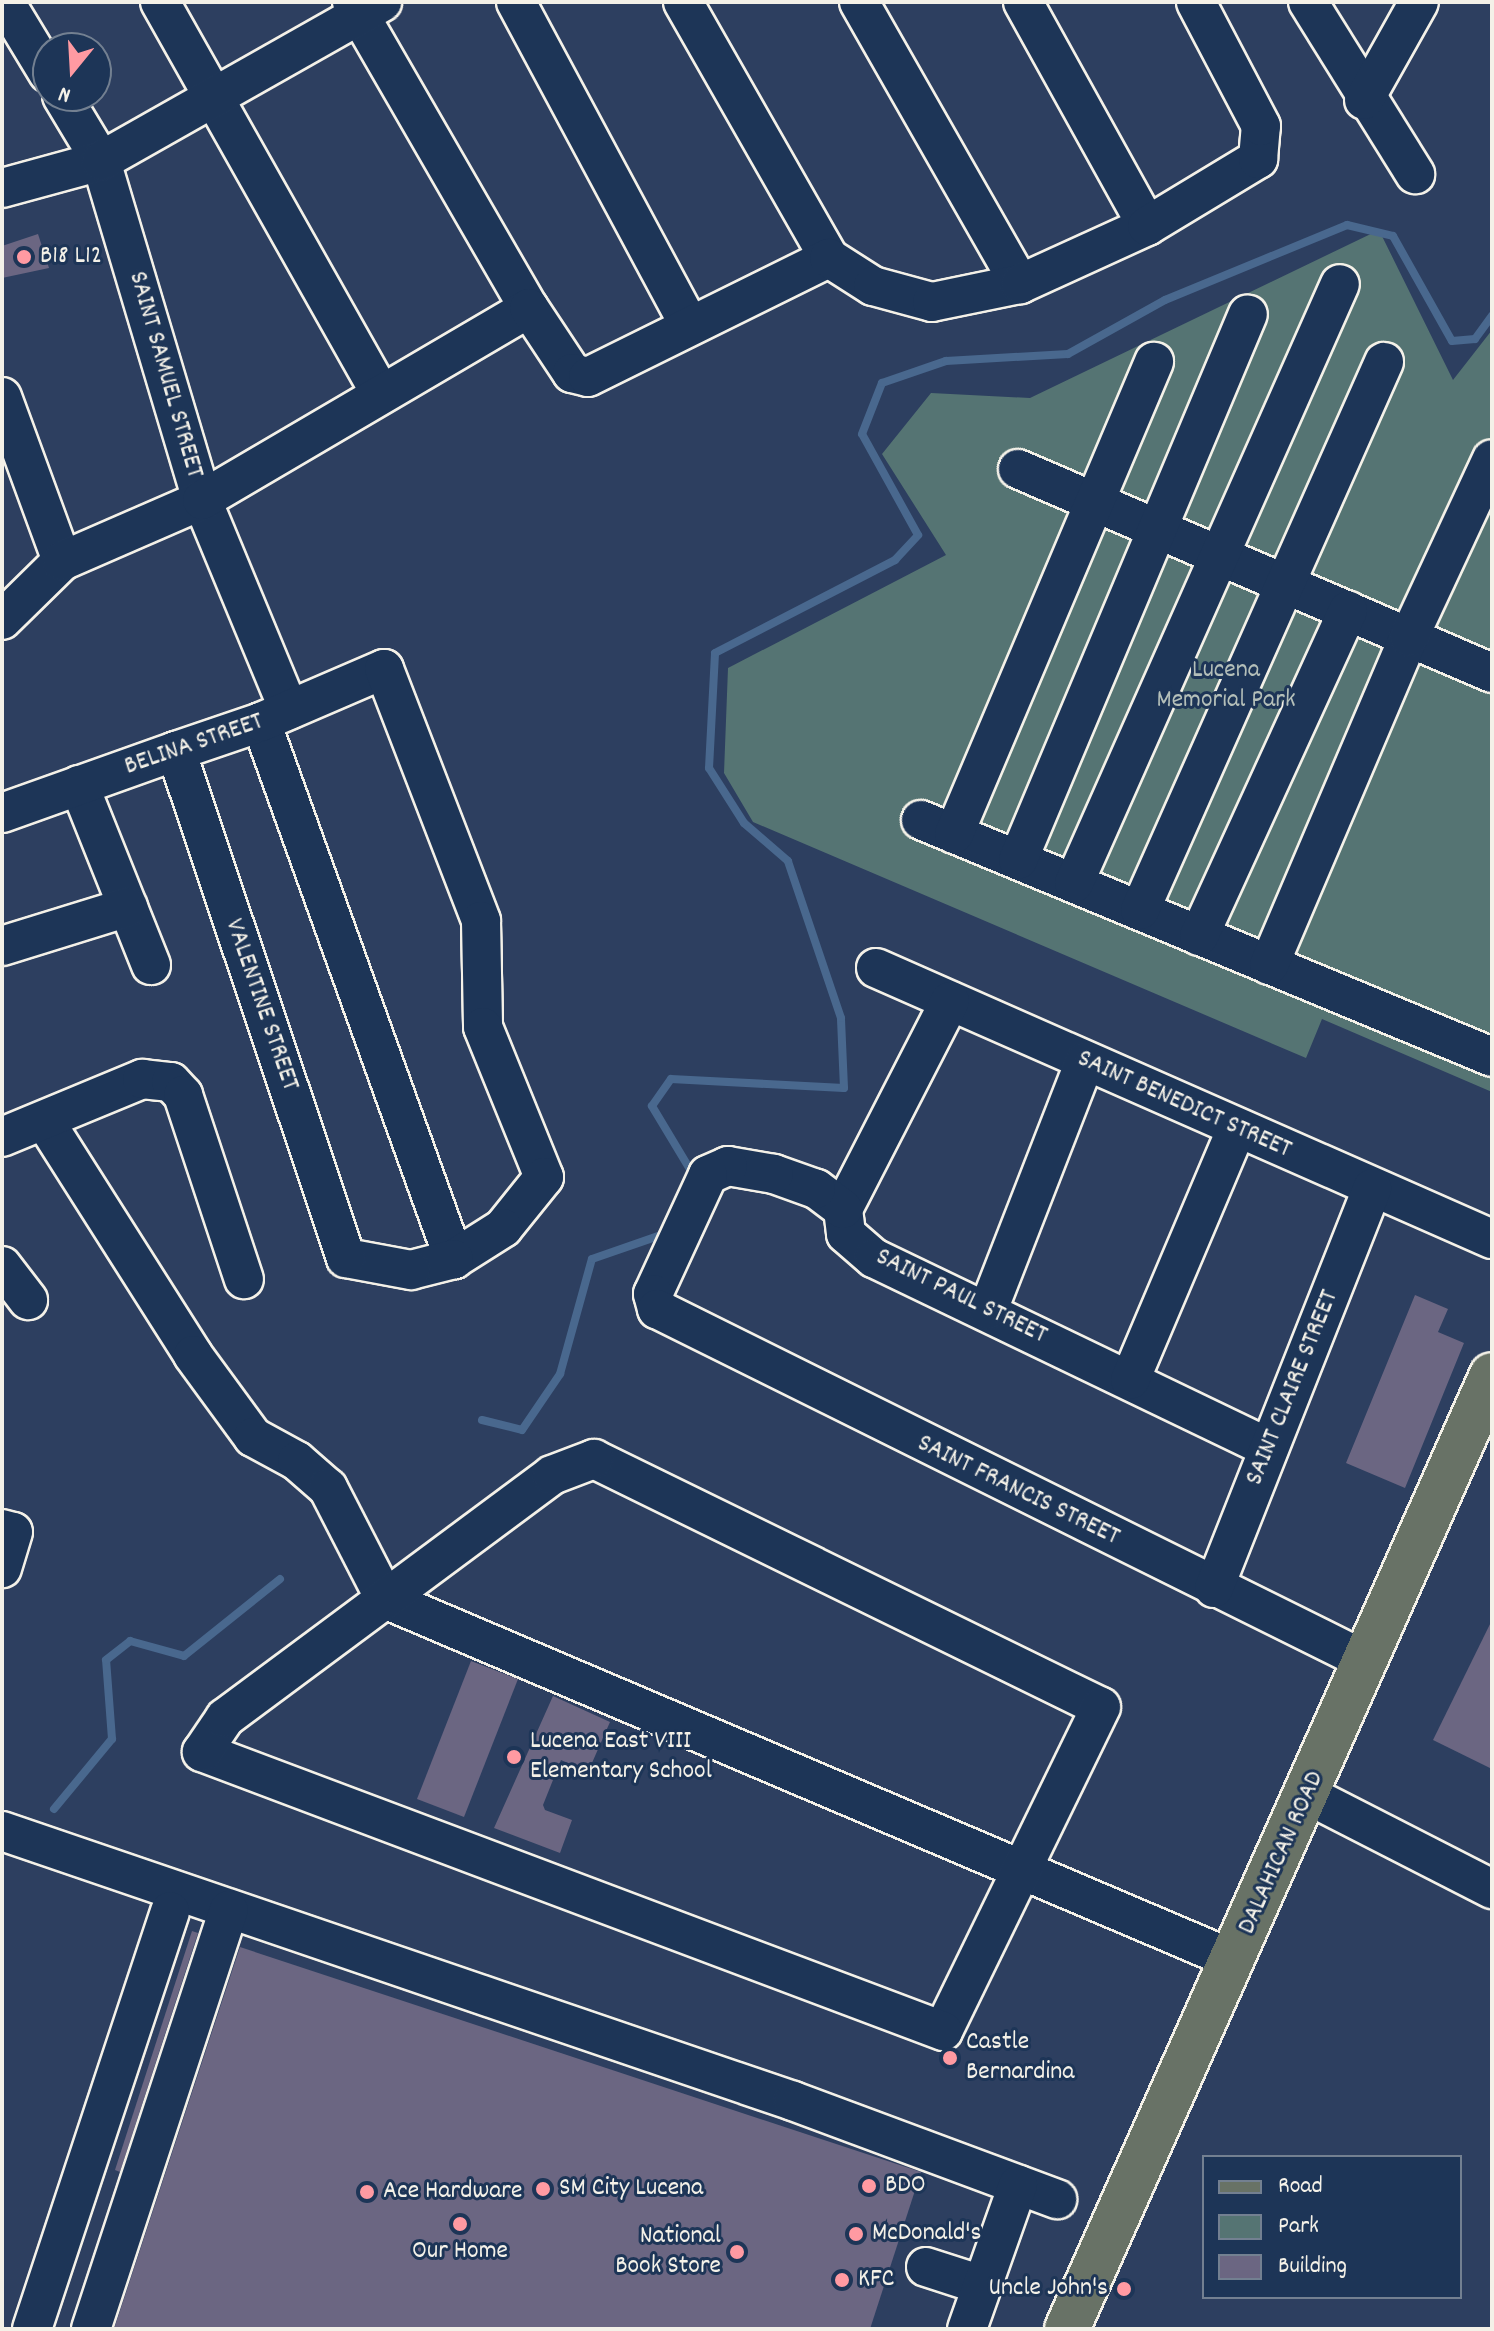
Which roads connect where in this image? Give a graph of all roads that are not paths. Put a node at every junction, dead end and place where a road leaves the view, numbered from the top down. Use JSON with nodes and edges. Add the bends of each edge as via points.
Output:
{"nodes":[{"id":1,"x":5,"y":2,"type":"edge"},
{"id":2,"x":160,"y":2,"type":"edge"},
{"id":3,"x":516,"y":2,"type":"edge"},
{"id":4,"x":683,"y":2,"type":"edge"},
{"id":5,"x":859,"y":2,"type":"edge"},
{"id":6,"x":1023,"y":2,"type":"edge"},
{"id":7,"x":1196,"y":2,"type":"edge"},
{"id":8,"x":1308,"y":2,"type":"edge"},
{"id":9,"x":1419,"y":2,"type":"edge"},
{"id":10,"x":364,"y":6,"type":"edge"},
{"id":11,"x":32,"y":47,"type":"edge"},
{"id":12,"x":216,"y":96,"type":"junction"},
{"id":13,"x":1364,"y":100,"type":"junction"},
{"id":14,"x":72,"y":112,"type":"edge"},
{"id":15,"x":101,"y":161,"type":"junction"},
{"id":16,"x":1415,"y":174,"type":"dead end"},
{"id":17,"x":2,"y":188,"type":"edge"},
{"id":18,"x":1147,"y":226,"type":"junction"},
{"id":19,"x":829,"y":258,"type":"junction"},
{"id":20,"x":1020,"y":284,"type":"junction"},
{"id":21,"x":1340,"y":284,"type":"dead end"},
{"id":22,"x":529,"y":308,"type":"junction"},
{"id":23,"x":1248,"y":314,"type":"dead end"},
{"id":24,"x":689,"y":324,"type":"junction"},
{"id":25,"x":1154,"y":362,"type":"dead end"},
{"id":26,"x":1384,"y":362,"type":"dead end"},
{"id":27,"x":381,"y":394,"type":"junction"},
{"id":28,"x":2,"y":397,"type":"edge"},
{"id":29,"x":1492,"y":459,"type":"edge"},
{"id":30,"x":1018,"y":469,"type":"dead end"},
{"id":31,"x":202,"y":500,"type":"junction"},
{"id":32,"x":1095,"y":502,"type":"junction"},
{"id":33,"x":1157,"y":529,"type":"junction"},
{"id":34,"x":1219,"y":556,"type":"junction"},
{"id":35,"x":62,"y":561,"type":"junction"},
{"id":36,"x":1286,"y":584,"type":"junction"},
{"id":37,"x":1348,"y":611,"type":"junction"},
{"id":38,"x":2,"y":620,"type":"edge"},
{"id":39,"x":1409,"y":637,"type":"junction"},
{"id":40,"x":1492,"y":673,"type":"edge"},
{"id":41,"x":275,"y":716,"type":"junction"},
{"id":42,"x":176,"y":751,"type":"junction"},
{"id":43,"x":79,"y":785,"type":"junction"},
{"id":44,"x":2,"y":813,"type":"edge"},
{"id":45,"x":1018,"y":860,"type":"junction"},
{"id":46,"x":1074,"y":883,"type":"junction"},
{"id":47,"x":128,"y":907,"type":"junction"},
{"id":48,"x":1140,"y":910,"type":"junction"},
{"id":49,"x":1199,"y":936,"type":"junction"},
{"id":50,"x":2,"y":946,"type":"edge"},
{"id":51,"x":151,"y":965,"type":"dead end"},
{"id":52,"x":1269,"y":965,"type":"junction"},
{"id":53,"x":876,"y":968,"type":"dead end"},
{"id":54,"x":950,"y":1001,"type":"junction"},
{"id":55,"x":1492,"y":1057,"type":"edge"},
{"id":56,"x":1085,"y":1061,"type":"junction"},
{"id":57,"x":46,"y":1123,"type":"junction"},
{"id":58,"x":1237,"y":1128,"type":"junction"},
{"id":59,"x":2,"y":1137,"type":"edge"},
{"id":60,"x":1372,"y":1188,"type":"junction"},
{"id":61,"x":843,"y":1209,"type":"junction"},
{"id":62,"x":1492,"y":1239,"type":"edge"},
{"id":63,"x":454,"y":1259,"type":"junction"},
{"id":64,"x":2,"y":1266,"type":"edge"},
{"id":65,"x":244,"y":1279,"type":"dead end"},
{"id":66,"x":28,"y":1300,"type":"dead end"},
{"id":67,"x":988,"y":1310,"type":"junction"},
{"id":68,"x":1492,"y":1375,"type":"edge"},
{"id":69,"x":1130,"y":1380,"type":"junction"},
{"id":70,"x":1269,"y":1448,"type":"junction"},
{"id":71,"x":2,"y":1529,"type":"edge"},
{"id":72,"x":2,"y":1568,"type":"edge"},
{"id":73,"x":1214,"y":1588,"type":"junction"},
{"id":74,"x":385,"y":1599,"type":"junction"},
{"id":75,"x":1366,"y":1661,"type":"junction"},
{"id":76,"x":1308,"y":1795,"type":"junction"},
{"id":77,"x":2,"y":1831,"type":"edge"},
{"id":78,"x":1022,"y":1870,"type":"junction"},
{"id":79,"x":1492,"y":1889,"type":"edge"},
{"id":80,"x":173,"y":1900,"type":"junction"},
{"id":81,"x":229,"y":1910,"type":"junction"},
{"id":82,"x":1234,"y":1960,"type":"junction"},
{"id":83,"x":1018,"y":2185,"type":"junction"},
{"id":84,"x":1057,"y":2199,"type":"dead end"},
{"id":85,"x":926,"y":2267,"type":"dead end"},
{"id":86,"x":982,"y":2285,"type":"junction"},
{"id":87,"x":32,"y":2329,"type":"edge"},
{"id":88,"x":91,"y":2329,"type":"edge"},
{"id":89,"x":967,"y":2329,"type":"edge"},
{"id":90,"x":1067,"y":2329,"type":"edge"}],
"edges":[{"from":1,"to":11,"type":"street"},
{"from":2,"to":12,"type":"street"},
{"from":3,"to":24,"type":"street"},
{"from":4,"to":19,"type":"street"},
{"from":5,"to":20,"type":"street"},
{"from":6,"to":18,"type":"street"},
{"from":7,"to":18,"type":"street","via":[[1261,126],[1258,159]]},
{"from":8,"to":13,"type":"street"},
{"from":9,"to":13,"type":"street"},
{"from":10,"to":12,"type":"street"},
{"from":10,"to":22,"type":"street"},
{"from":12,"to":15,"type":"street"},
{"from":12,"to":27,"type":"street"},
{"from":13,"to":16,"type":"street"},
{"from":14,"to":15,"type":"street","name":"SAINT SAMUEL STREET"},
{"from":15,"to":17,"type":"street"},
{"from":15,"to":31,"type":"street","name":"SAINT SAMUEL STREET"},
{"from":18,"to":20,"type":"street"},
{"from":19,"to":20,"type":"street","via":[[873,286],[932,302]]},
{"from":19,"to":24,"type":"street"},
{"from":21,"to":34,"type":"street"},
{"from":22,"to":24,"type":"street","via":[[572,373],[588,377]]},
{"from":22,"to":27,"type":"street"},
{"from":23,"to":33,"type":"street"},
{"from":25,"to":32,"type":"street"},
{"from":26,"to":36,"type":"street"},
{"from":27,"to":31,"type":"street"},
{"from":28,"to":35,"type":"street"},
{"from":29,"to":39,"type":"street"},
{"from":30,"to":32,"type":"street"},
{"from":31,"to":35,"type":"street","name":"SAINT SAMUEL STREET"},
{"from":31,"to":41,"type":"street"},
{"from":32,"to":33,"type":"street"},
{"from":32,"to":45,"type":"street","via":[[938,827]]},
{"from":33,"to":34,"type":"street"},
{"from":33,"to":45,"type":"street"},
{"from":34,"to":36,"type":"street"},
{"from":34,"to":46,"type":"street"},
{"from":35,"to":38,"type":"street","name":"SAINT SAMUEL STREET"},
{"from":36,"to":37,"type":"street"},
{"from":36,"to":48,"type":"street"},
{"from":37,"to":39,"type":"street"},
{"from":37,"to":49,"type":"street"},
{"from":39,"to":40,"type":"street"},
{"from":39,"to":52,"type":"street"},
{"from":41,"to":42,"type":"street","name":"BELINA STREET"},
{"from":41,"to":63,"type":"street"},
{"from":41,"to":63,"type":"street","name":"BELINA STREET","via":[[384,669],[481,921],[483,1027],[544,1177],[503,1228]]},
{"from":42,"to":43,"type":"street","name":"BELINA STREET"},
{"from":42,"to":63,"type":"street","name":"VALENTINE STREET","via":[[346,1258],[411,1270]]},
{"from":43,"to":44,"type":"street","name":"BELINA STREET"},
{"from":43,"to":47,"type":"street"},
{"from":45,"to":46,"type":"street"},
{"from":46,"to":48,"type":"street"},
{"from":47,"to":50,"type":"street"},
{"from":47,"to":51,"type":"street"},
{"from":48,"to":49,"type":"street"},
{"from":49,"to":52,"type":"street"},
{"from":52,"to":55,"type":"street"},
{"from":53,"to":54,"type":"street","name":"SAINT BENEDICT STREET"},
{"from":54,"to":56,"type":"street","name":"SAINT BENEDICT STREET"},
{"from":54,"to":61,"type":"street"},
{"from":56,"to":58,"type":"street","name":"SAINT BENEDICT STREET"},
{"from":56,"to":67,"type":"street"},
{"from":57,"to":59,"type":"street"},
{"from":57,"to":65,"type":"street","via":[[142,1079],[171,1082],[183,1095]]},
{"from":57,"to":74,"type":"street","via":[[193,1355],[253,1437],[297,1461],[328,1488]]},
{"from":58,"to":60,"type":"street","name":"SAINT BENEDICT STREET"},
{"from":58,"to":69,"type":"street"},
{"from":60,"to":62,"type":"street","name":"SAINT BENEDICT STREET"},
{"from":60,"to":70,"type":"street","name":"SAINT CLAIRE STREET"},
{"from":61,"to":67,"type":"street","name":"SAINT PAUL STREET","via":[[846,1234],[874,1258]]},
{"from":61,"to":73,"type":"street","name":"SAINT FRANCIS STREET","via":[[816,1189],[774,1174],[728,1166],[708,1175],[653,1294],[657,1309]]},
{"from":64,"to":66,"type":"street"},
{"from":67,"to":69,"type":"street","name":"SAINT PAUL STREET"},
{"from":68,"to":75,"type":"main road","name":"DALAHICAN ROAD"},
{"from":69,"to":70,"type":"street","name":"SAINT PAUL STREET"},
{"from":70,"to":73,"type":"street","name":"SAINT CLAIRE STREET"},
{"from":71,"to":72,"type":"street","via":[[13,1532]]},
{"from":73,"to":75,"type":"street","name":"SAINT FRANCIS STREET"},
{"from":74,"to":78,"type":"street"},
{"from":74,"to":78,"type":"street","via":[[552,1475],[594,1459],[1101,1707]]},
{"from":74,"to":78,"type":"street","via":[[225,1718],[202,1752],[943,2031]]},
{"from":75,"to":76,"type":"main road","name":"DALAHICAN ROAD"},
{"from":76,"to":79,"type":"street"},
{"from":76,"to":82,"type":"main road","name":"DALAHICAN ROAD"},
{"from":77,"to":80,"type":"street"},
{"from":78,"to":82,"type":"street"},
{"from":80,"to":81,"type":"street"},
{"from":80,"to":87,"type":"street"},
{"from":81,"to":83,"type":"street","via":[[779,2096]]},
{"from":81,"to":88,"type":"street"},
{"from":82,"to":90,"type":"main road","name":"DALAHICAN ROAD"},
{"from":83,"to":84,"type":"street"},
{"from":83,"to":86,"type":"street"},
{"from":85,"to":86,"type":"street"},
{"from":86,"to":89,"type":"street"}]}
